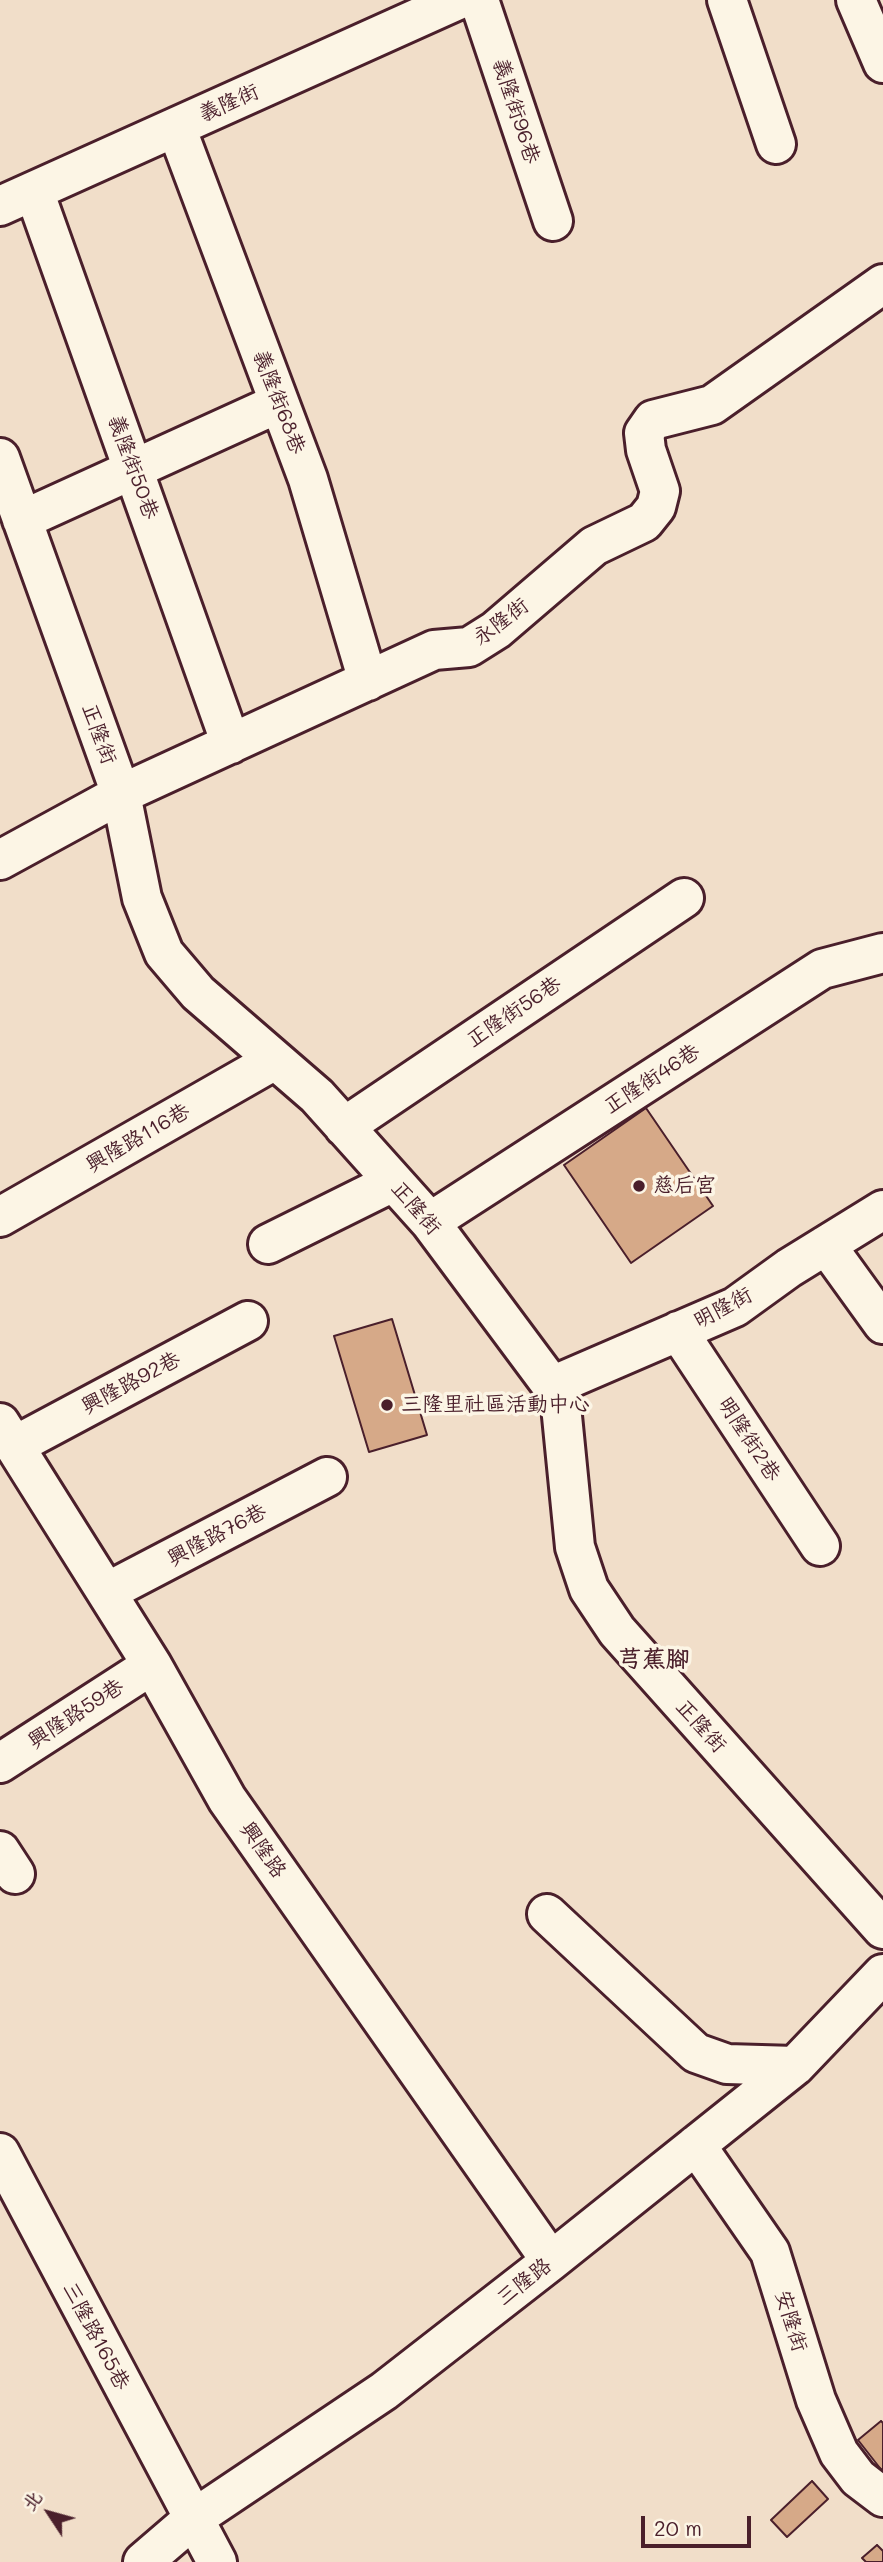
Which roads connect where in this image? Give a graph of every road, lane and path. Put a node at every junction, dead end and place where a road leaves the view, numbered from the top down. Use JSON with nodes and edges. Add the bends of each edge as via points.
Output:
{"nodes":[{"id":1,"x":458,"y":0,"type":"edge"},
{"id":2,"x":479,"y":0,"type":"edge"},
{"id":3,"x":727,"y":0,"type":"edge"},
{"id":4,"x":856,"y":0,"type":"edge"},
{"id":5,"x":883,"y":62,"type":"edge"},
{"id":6,"x":176,"y":127,"type":"junction"},
{"id":7,"x":776,"y":144,"type":"dead end"},
{"id":8,"x":34,"y":191,"type":"junction"},
{"id":9,"x":0,"y":206,"type":"edge"},
{"id":10,"x":553,"y":221,"type":"dead end"},
{"id":11,"x":883,"y":284,"type":"edge"},
{"id":12,"x":279,"y":403,"type":"junction"},
{"id":13,"x":0,"y":458,"type":"edge"},
{"id":14,"x":134,"y":469,"type":"junction"},
{"id":15,"x":22,"y":520,"type":"junction"},
{"id":16,"x":368,"y":681,"type":"junction"},
{"id":17,"x":231,"y":744,"type":"junction"},
{"id":18,"x":121,"y":794,"type":"junction"},
{"id":19,"x":0,"y":860,"type":"edge"},
{"id":20,"x":684,"y":898,"type":"dead end"},
{"id":21,"x":883,"y":953,"type":"edge"},
{"id":22,"x":275,"y":1060,"type":"junction"},
{"id":23,"x":344,"y":1127,"type":"junction"},
{"id":24,"x":393,"y":1182,"type":"junction"},
{"id":25,"x":883,"y":1210,"type":"edge"},
{"id":26,"x":0,"y":1217,"type":"edge"},
{"id":27,"x":430,"y":1222,"type":"junction"},
{"id":28,"x":268,"y":1244,"type":"dead end"},
{"id":29,"x":826,"y":1245,"type":"junction"},
{"id":30,"x":248,"y":1321,"type":"dead end"},
{"id":31,"x":883,"y":1324,"type":"edge"},
{"id":32,"x":678,"y":1331,"type":"junction"},
{"id":33,"x":552,"y":1386,"type":"junction"},
{"id":34,"x":7,"y":1434,"type":"edge"},
{"id":35,"x":327,"y":1477,"type":"dead end"},
{"id":36,"x":820,"y":1546,"type":"dead end"},
{"id":37,"x":107,"y":1592,"type":"junction"},
{"id":38,"x":152,"y":1665,"type":"junction"},
{"id":39,"x":0,"y":1763,"type":"edge"},
{"id":40,"x":547,"y":1914,"type":"dead end"},
{"id":41,"x":883,"y":1929,"type":"edge"},
{"id":42,"x":883,"y":1974,"type":"edge"},
{"id":43,"x":795,"y":2066,"type":"junction"},
{"id":44,"x":696,"y":2145,"type":"junction"},
{"id":45,"x":0,"y":2153,"type":"edge"},
{"id":46,"x":551,"y":2261,"type":"junction"},
{"id":47,"x":883,"y":2497,"type":"edge"},
{"id":48,"x":193,"y":2519,"type":"junction"},
{"id":49,"x":143,"y":2562,"type":"edge"},
{"id":50,"x":217,"y":2562,"type":"edge"}],
"edges":[{"from":1,"to":6,"type":"street","name":"義隆街"},
{"from":2,"to":10,"type":"street","name":"義隆街96巷"},
{"from":3,"to":7,"type":"street"},
{"from":4,"to":5,"type":"street"},
{"from":6,"to":8,"type":"street","name":"義隆街"},
{"from":6,"to":12,"type":"street","name":"義隆街68巷"},
{"from":8,"to":9,"type":"street","name":"義隆街"},
{"from":8,"to":14,"type":"street","name":"義隆街50巷"},
{"from":11,"to":16,"type":"street","name":"永隆街","via":[[712,405],[653,420],[643,433],[660,491],[656,507],[644,522],[594,546],[469,647],[434,650]]},
{"from":12,"to":14,"type":"street"},
{"from":12,"to":16,"type":"street","name":"義隆街68巷","via":[[308,479]]},
{"from":13,"to":15,"type":"street","name":"正隆街"},
{"from":14,"to":15,"type":"street"},
{"from":14,"to":17,"type":"street","name":"義隆街50巷"},
{"from":15,"to":18,"type":"street","name":"正隆街"},
{"from":16,"to":17,"type":"street","name":"永隆街"},
{"from":17,"to":18,"type":"street","name":"永隆街"},
{"from":18,"to":19,"type":"street","name":"永隆街"},
{"from":18,"to":22,"type":"street","name":"正隆街","via":[[142,898],[164,953],[198,993]]},
{"from":20,"to":23,"type":"street","name":"正隆街56巷"},
{"from":21,"to":27,"type":"street","name":"正隆街46巷","via":[[822,969]]},
{"from":22,"to":23,"type":"street","name":"正隆街"},
{"from":22,"to":26,"type":"street","name":"興隆路116巷"},
{"from":23,"to":24,"type":"street","name":"正隆街"},
{"from":24,"to":27,"type":"street","name":"正隆街"},
{"from":24,"to":28,"type":"street"},
{"from":25,"to":29,"type":"street","name":"明隆街"},
{"from":27,"to":33,"type":"street","name":"正隆街"},
{"from":29,"to":31,"type":"street"},
{"from":29,"to":32,"type":"street","name":"明隆街","via":[[735,1307]]},
{"from":30,"to":34,"type":"street","name":"興隆路92巷"},
{"from":32,"to":33,"type":"street","name":"明隆街"},
{"from":32,"to":36,"type":"street","name":"明隆街2巷"},
{"from":33,"to":41,"type":"street","name":"正隆街","via":[[561,1406],[575,1547],[589,1589],[617,1631]]},
{"from":34,"to":37,"type":"street","name":"興隆路"},
{"from":35,"to":37,"type":"street","name":"興隆路76巷"},
{"from":37,"to":38,"type":"street","name":"興隆路"},
{"from":38,"to":39,"type":"street","name":"興隆路59巷"},
{"from":38,"to":46,"type":"street","name":"興隆路","via":[[227,1799]]},
{"from":40,"to":43,"type":"street","via":[[696,2053],[727,2064]]},
{"from":42,"to":43,"type":"street","name":"三隆路"},
{"from":43,"to":44,"type":"street","name":"三隆路"},
{"from":44,"to":46,"type":"street","name":"三隆路"},
{"from":44,"to":47,"type":"street","name":"安隆街","via":[[770,2252],[816,2400],[839,2453],[858,2478]]},
{"from":45,"to":48,"type":"street","name":"三隆路165巷"},
{"from":46,"to":48,"type":"street","name":"三隆路","via":[[384,2391]]},
{"from":48,"to":49,"type":"street","name":"三隆路"},
{"from":48,"to":50,"type":"street","name":"三隆路165巷"}]}
